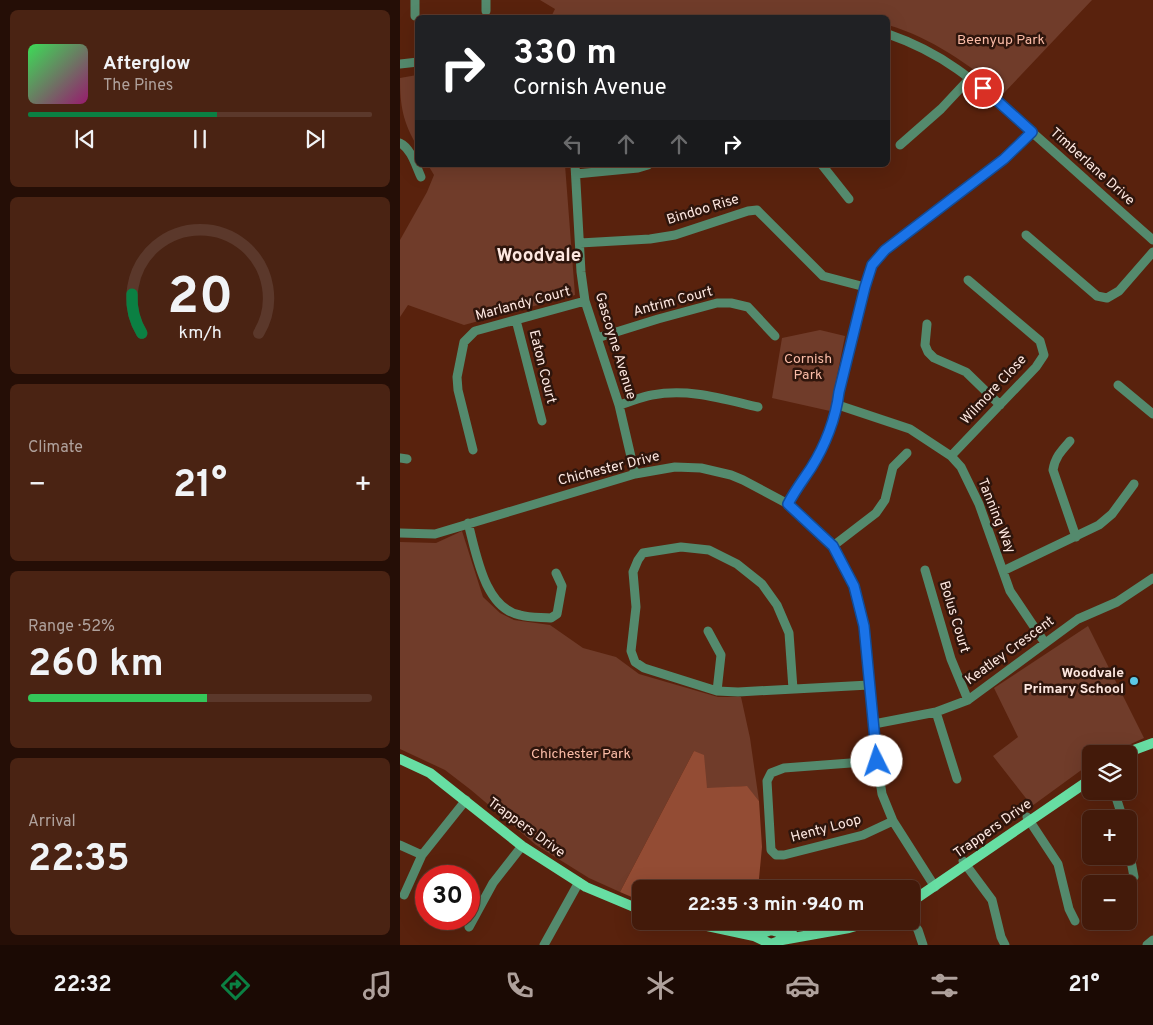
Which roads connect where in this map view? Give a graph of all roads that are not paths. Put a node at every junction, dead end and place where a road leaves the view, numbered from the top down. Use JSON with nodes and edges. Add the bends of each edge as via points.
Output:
{"nodes":[{"id":1,"x":415,"y":0,"type":"edge"},
{"id":2,"x":486,"y":0,"type":"edge"},
{"id":3,"x":486,"y":11,"type":"dead end"},
{"id":4,"x":415,"y":16,"type":"dead end"},
{"id":5,"x":890,"y":35,"type":"edge"},
{"id":6,"x":415,"y":62,"type":"edge"},
{"id":7,"x":400,"y":64,"type":"edge"},
{"id":8,"x":970,"y":78,"type":"junction"},
{"id":9,"x":1032,"y":132,"type":"junction"},
{"id":10,"x":400,"y":143,"type":"edge"},
{"id":11,"x":900,"y":145,"type":"dead end"},
{"id":12,"x":415,"y":165,"type":"edge"},
{"id":13,"x":416,"y":167,"type":"edge"},
{"id":14,"x":641,"y":167,"type":"edge"},
{"id":15,"x":824,"y":167,"type":"edge"},
{"id":16,"x":575,"y":170,"type":"edge"},
{"id":17,"x":420,"y":177,"type":"dead end"},
{"id":18,"x":849,"y":199,"type":"dead end"},
{"id":19,"x":1026,"y":235,"type":"dead end"},
{"id":20,"x":1153,"y":240,"type":"edge"},
{"id":21,"x":580,"y":242,"type":"junction"},
{"id":22,"x":1153,"y":252,"type":"edge"},
{"id":23,"x":968,"y":280,"type":"dead end"},
{"id":24,"x":865,"y":287,"type":"junction"},
{"id":25,"x":585,"y":302,"type":"junction"},
{"id":26,"x":516,"y":320,"type":"junction"},
{"id":27,"x":926,"y":324,"type":"dead end"},
{"id":28,"x":775,"y":336,"type":"dead end"},
{"id":29,"x":597,"y":338,"type":"junction"},
{"id":30,"x":1118,"y":385,"type":"dead end"},
{"id":31,"x":619,"y":405,"type":"junction"},
{"id":32,"x":838,"y":405,"type":"junction"},
{"id":33,"x":1000,"y":405,"type":"junction"},
{"id":34,"x":758,"y":407,"type":"dead end"},
{"id":35,"x":1153,"y":414,"type":"edge"},
{"id":36,"x":542,"y":421,"type":"dead end"},
{"id":37,"x":1070,"y":441,"type":"dead end"},
{"id":38,"x":473,"y":450,"type":"dead end"},
{"id":39,"x":907,"y":453,"type":"dead end"},
{"id":40,"x":951,"y":456,"type":"junction"},
{"id":41,"x":635,"y":474,"type":"junction"},
{"id":42,"x":1134,"y":484,"type":"dead end"},
{"id":43,"x":788,"y":504,"type":"junction"},
{"id":44,"x":468,"y":524,"type":"junction"},
{"id":45,"x":400,"y":533,"type":"edge"},
{"id":46,"x":1076,"y":537,"type":"junction"},
{"id":47,"x":833,"y":546,"type":"junction"},
{"id":48,"x":925,"y":570,"type":"dead end"},
{"id":49,"x":1003,"y":571,"type":"junction"},
{"id":50,"x":556,"y":573,"type":"dead end"},
{"id":51,"x":1153,"y":578,"type":"edge"},
{"id":52,"x":708,"y":631,"type":"dead end"},
{"id":53,"x":1045,"y":643,"type":"junction"},
{"id":54,"x":869,"y":685,"type":"junction"},
{"id":55,"x":794,"y":689,"type":"junction"},
{"id":56,"x":717,"y":691,"type":"junction"},
{"id":57,"x":968,"y":700,"type":"junction"},
{"id":58,"x":936,"y":712,"type":"junction"},
{"id":59,"x":874,"y":724,"type":"junction"},
{"id":60,"x":1153,"y":743,"type":"edge"},
{"id":61,"x":1153,"y":748,"type":"edge"},
{"id":62,"x":1137,"y":749,"type":"edge"},
{"id":63,"x":1137,"y":753,"type":"edge"},
{"id":64,"x":400,"y":759,"type":"edge"},
{"id":65,"x":877,"y":761,"type":"junction"},
{"id":66,"x":957,"y":779,"type":"dead end"},
{"id":67,"x":1082,"y":780,"type":"edge"},
{"id":68,"x":1082,"y":785,"type":"edge"},
{"id":69,"x":466,"y":800,"type":"junction"},
{"id":70,"x":1028,"y":819,"type":"junction"},
{"id":71,"x":893,"y":821,"type":"junction"},
{"id":72,"x":400,"y":845,"type":"edge"},
{"id":73,"x":522,"y":846,"type":"junction"},
{"id":74,"x":422,"y":855,"type":"junction"},
{"id":75,"x":964,"y":863,"type":"junction"},
{"id":76,"x":579,"y":882,"type":"junction"},
{"id":77,"x":933,"y":884,"type":"junction"},
{"id":78,"x":920,"y":891,"type":"edge"},
{"id":79,"x":404,"y":895,"type":"dead end"},
{"id":80,"x":920,"y":895,"type":"edge"},
{"id":81,"x":632,"y":906,"type":"edge"},
{"id":82,"x":480,"y":907,"type":"edge"},
{"id":83,"x":1075,"y":921,"type":"dead end"},
{"id":84,"x":724,"y":930,"type":"edge"},
{"id":85,"x":816,"y":930,"type":"edge"},
{"id":86,"x":836,"y":930,"type":"edge"},
{"id":87,"x":918,"y":930,"type":"edge"},
{"id":88,"x":768,"y":940,"type":"edge"},
{"id":89,"x":1153,"y":940,"type":"edge"},
{"id":90,"x":544,"y":945,"type":"edge"},
{"id":91,"x":924,"y":945,"type":"edge"},
{"id":92,"x":1005,"y":945,"type":"edge"},
{"id":93,"x":1147,"y":945,"type":"edge"}],
"edges":[{"from":1,"to":4,"type":"street"},
{"from":2,"to":3,"type":"street"},
{"from":5,"to":8,"type":"street","name":"Timberlane Drive","via":[[930,51]]},
{"from":6,"to":7,"type":"street"},
{"from":8,"to":9,"type":"street","name":"Timberlane Drive"},
{"from":8,"to":11,"type":"street","via":[[936,115]]},
{"from":9,"to":20,"type":"street","name":"Timberlane Drive"},
{"from":9,"to":24,"type":"street","via":[[1004,159],[885,250],[872,265]]},
{"from":10,"to":12,"type":"street","via":[[408,149]]},
{"from":13,"to":17,"type":"street"},
{"from":14,"to":16,"type":"street"},
{"from":15,"to":18,"type":"street"},
{"from":16,"to":21,"type":"street","name":"Gascoyne Avenue"},
{"from":19,"to":22,"type":"street","via":[[1097,296],[1107,298],[1119,291]]},
{"from":21,"to":24,"type":"street","name":"Bindoo Rise","via":[[675,235],[748,210],[757,210],[823,276]]},
{"from":21,"to":25,"type":"street","name":"Gascoyne Avenue"},
{"from":23,"to":33,"type":"street","name":"Wilmore Close","via":[[1040,341],[1043,350],[1044,355],[1036,368]]},
{"from":24,"to":32,"type":"street"},
{"from":25,"to":26,"type":"street","name":"Marlandy Court"},
{"from":25,"to":29,"type":"street","name":"Gascoyne Avenue"},
{"from":26,"to":36,"type":"street","name":"Eaton Court"},
{"from":26,"to":38,"type":"street","name":"Marlandy Court","via":[[475,331],[464,342],[457,382]]},
{"from":27,"to":33,"type":"street","via":[[928,352],[934,358],[966,372]]},
{"from":28,"to":29,"type":"street","name":"Antrim Court","via":[[748,306],[731,303],[658,319]]},
{"from":29,"to":31,"type":"street","name":"Gascoyne Avenue"},
{"from":30,"to":35,"type":"street"},
{"from":31,"to":34,"type":"street","via":[[673,392],[701,393]]},
{"from":31,"to":41,"type":"street","name":"Gascoyne Avenue"},
{"from":32,"to":40,"type":"street","name":"Tanning Way","via":[[910,429]]},
{"from":32,"to":43,"type":"street","via":[[812,466]]},
{"from":33,"to":40,"type":"street","name":"Wilmore Close"},
{"from":37,"to":46,"type":"street","via":[[1059,453],[1053,470]]},
{"from":39,"to":47,"type":"street","via":[[892,467],[885,500],[876,513]]},
{"from":40,"to":49,"type":"street","name":"Tanning Way","via":[[961,468],[979,504]]},
{"from":41,"to":43,"type":"street","name":"Chichester Drive","via":[[675,467],[701,468],[743,480]]},
{"from":41,"to":44,"type":"street","name":"Chichester Drive"},
{"from":42,"to":46,"type":"street","via":[[1099,526]]},
{"from":43,"to":47,"type":"street","name":"Chichester Drive"},
{"from":44,"to":45,"type":"street","name":"Chichester Drive","via":[[435,534]]},
{"from":44,"to":50,"type":"street","via":[[483,577],[490,592],[505,608],[518,615],[551,618],[557,614],[562,586]]},
{"from":46,"to":49,"type":"street"},
{"from":47,"to":54,"type":"street","name":"Chichester Drive","via":[[854,586],[864,626]]},
{"from":48,"to":57,"type":"street","name":"Bolus Court","via":[[951,659]]},
{"from":49,"to":53,"type":"street","name":"Tanning Way","via":[[1010,591]]},
{"from":51,"to":53,"type":"street","name":"Keatley Crescent","via":[[1116,602],[1078,619]]},
{"from":52,"to":56,"type":"street","via":[[721,655]]},
{"from":53,"to":57,"type":"street","name":"Keatley Crescent"},
{"from":54,"to":55,"type":"street"},
{"from":54,"to":59,"type":"street","name":"Chichester Drive"},
{"from":55,"to":56,"type":"street"},
{"from":55,"to":56,"type":"street","via":[[789,633],[777,605],[762,584],[737,564],[709,550],[681,547],[644,553],[633,572],[636,607],[631,651],[635,662],[644,668]]},
{"from":57,"to":58,"type":"street","name":"Keatley Crescent"},
{"from":58,"to":59,"type":"street","name":"Keatley Crescent"},
{"from":58,"to":66,"type":"street"},
{"from":59,"to":65,"type":"street","name":"Chichester Drive"},
{"from":60,"to":62,"type":"main road"},
{"from":61,"to":63,"type":"main road"},
{"from":64,"to":69,"type":"main road","name":"Trappers Drive","via":[[430,773]]},
{"from":65,"to":71,"type":"street","name":"Chichester Drive","via":[[882,794]]},
{"from":65,"to":71,"type":"street","name":"Henty Loop","via":[[784,768],[771,773],[767,781],[771,850],[776,855],[784,855],[862,835]]},
{"from":67,"to":70,"type":"main road","name":"Trappers Drive"},
{"from":68,"to":70,"type":"main road","name":"Trappers Drive"},
{"from":69,"to":73,"type":"main road","name":"Trappers Drive"},
{"from":69,"to":74,"type":"street"},
{"from":70,"to":75,"type":"main road","name":"Trappers Drive"},
{"from":70,"to":83,"type":"street","via":[[1058,864]]},
{"from":71,"to":77,"type":"street","name":"Chichester Drive"},
{"from":72,"to":74,"type":"street"},
{"from":73,"to":76,"type":"main road","name":"Trappers Drive"},
{"from":73,"to":82,"type":"street","via":[[493,883]]},
{"from":74,"to":79,"type":"street"},
{"from":75,"to":77,"type":"main road","name":"Trappers Drive"},
{"from":75,"to":92,"type":"street","via":[[992,900]]},
{"from":76,"to":81,"type":"main road","name":"Trappers Drive"},
{"from":76,"to":90,"type":"street"},
{"from":77,"to":78,"type":"main road","name":"Trappers Drive"},
{"from":77,"to":80,"type":"main road","name":"Trappers Drive"},
{"from":84,"to":88,"type":"main road"},
{"from":85,"to":88,"type":"main road","via":[[781,934]]},
{"from":86,"to":88,"type":"main road"},
{"from":87,"to":91,"type":"street"},
{"from":89,"to":93,"type":"street"}]}
